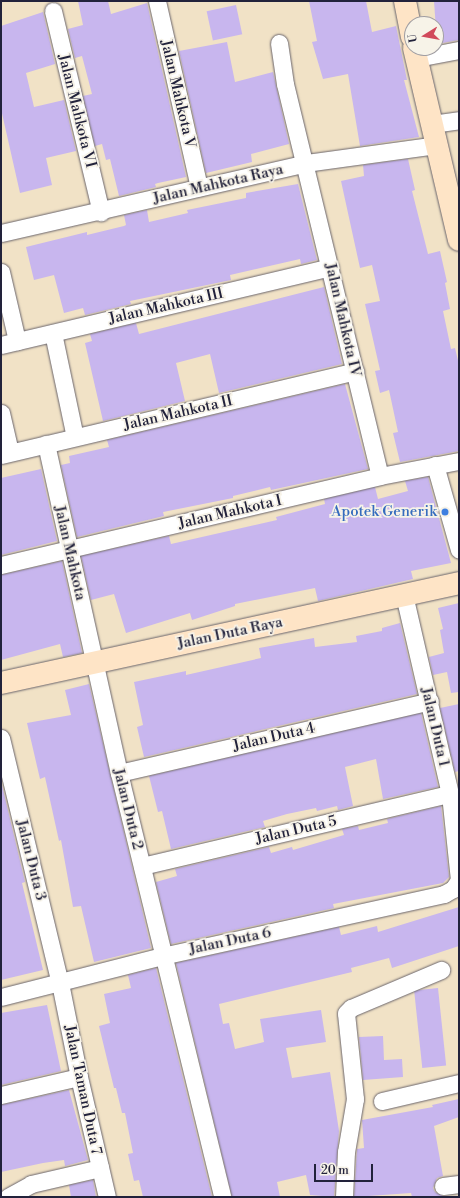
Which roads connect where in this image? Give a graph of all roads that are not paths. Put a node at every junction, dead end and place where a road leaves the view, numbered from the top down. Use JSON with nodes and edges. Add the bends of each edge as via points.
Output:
{"nodes":[{"id":1,"x":157,"y":1,"type":"edge"},
{"id":2,"x":404,"y":1,"type":"edge"},
{"id":3,"x":53,"y":11,"type":"dead end"},
{"id":4,"x":407,"y":16,"type":"edge"},
{"id":5,"x":279,"y":43,"type":"dead end"},
{"id":6,"x":459,"y":50,"type":"edge"},
{"id":7,"x":444,"y":51,"type":"edge"},
{"id":8,"x":417,"y":56,"type":"edge"},
{"id":9,"x":459,"y":120,"type":"edge"},
{"id":10,"x":432,"y":124,"type":"junction"},
{"id":11,"x":437,"y":145,"type":"junction"},
{"id":12,"x":306,"y":163,"type":"junction"},
{"id":13,"x":199,"y":188,"type":"junction"},
{"id":14,"x":101,"y":212,"type":"junction"},
{"id":15,"x":1,"y":234,"type":"edge"},
{"id":16,"x":459,"y":240,"type":"edge"},
{"id":17,"x":330,"y":267,"type":"junction"},
{"id":18,"x":1,"y":272,"type":"edge"},
{"id":19,"x":53,"y":333,"type":"junction"},
{"id":20,"x":9,"y":343,"type":"edge"},
{"id":21,"x":355,"y":371,"type":"junction"},
{"id":22,"x":1,"y":413,"type":"edge"},
{"id":23,"x":75,"y":437,"type":"junction"},
{"id":24,"x":46,"y":444,"type":"junction"},
{"id":25,"x":6,"y":453,"type":"edge"},
{"id":26,"x":459,"y":461,"type":"edge"},
{"id":27,"x":435,"y":466,"type":"junction"},
{"id":28,"x":380,"y":476,"type":"junction"},
{"id":29,"x":69,"y":550,"type":"junction"},
{"id":30,"x":459,"y":550,"type":"edge"},
{"id":31,"x":1,"y":565,"type":"edge"},
{"id":32,"x":459,"y":582,"type":"edge"},
{"id":33,"x":404,"y":595,"type":"junction"},
{"id":34,"x":95,"y":662,"type":"junction"},
{"id":35,"x":1,"y":683,"type":"edge"},
{"id":36,"x":430,"y":701,"type":"junction"},
{"id":37,"x":1,"y":738,"type":"edge"},
{"id":38,"x":119,"y":773,"type":"junction"},
{"id":39,"x":450,"y":794,"type":"junction"},
{"id":40,"x":142,"y":866,"type":"junction"},
{"id":41,"x":456,"y":885,"type":"joint"},
{"id":42,"x":162,"y":956,"type":"junction"},
{"id":43,"x":441,"y":970,"type":"dead end"},
{"id":44,"x":60,"y":983,"type":"junction"},
{"id":45,"x":1,"y":997,"type":"edge"},
{"id":46,"x":79,"y":1077,"type":"junction"},
{"id":47,"x":459,"y":1083,"type":"edge"},
{"id":48,"x":1,"y":1095,"type":"edge"},
{"id":49,"x":382,"y":1101,"type":"dead end"},
{"id":50,"x":100,"y":1168,"type":"junction"},
{"id":51,"x":8,"y":1197,"type":"edge"},
{"id":52,"x":107,"y":1197,"type":"edge"},
{"id":53,"x":222,"y":1197,"type":"edge"},
{"id":54,"x":344,"y":1197,"type":"edge"}],
"edges":[{"from":1,"to":13,"type":"street","name":"Jalan Mahkota V"},
{"from":2,"to":4,"type":"street"},
{"from":3,"to":14,"type":"street","name":"Jalan Mahkota VI"},
{"from":5,"to":12,"type":"street","name":"Jalan Mahkota IV","via":[[285,84]]},
{"from":6,"to":7,"type":"street"},
{"from":8,"to":10,"type":"street"},
{"from":9,"to":10,"type":"street"},
{"from":10,"to":11,"type":"street"},
{"from":11,"to":12,"type":"street","name":"Jalan Mahkota Raya"},
{"from":11,"to":16,"type":"street"},
{"from":12,"to":13,"type":"street","name":"Jalan Mahkota Raya"},
{"from":12,"to":17,"type":"street","name":"Jalan Mahkota IV"},
{"from":13,"to":14,"type":"street","name":"Jalan Mahkota Raya"},
{"from":14,"to":15,"type":"street","name":"Jalan Mahkota Raya"},
{"from":17,"to":19,"type":"street","name":"Jalan Mahkota III"},
{"from":17,"to":21,"type":"street","name":"Jalan Mahkota IV"},
{"from":18,"to":20,"type":"street"},
{"from":19,"to":20,"type":"street","name":"Jalan Mahkota III"},
{"from":19,"to":23,"type":"street"},
{"from":21,"to":23,"type":"street","name":"Jalan Mahkota II"},
{"from":21,"to":28,"type":"street","name":"Jalan Mahkota IV"},
{"from":22,"to":25,"type":"street"},
{"from":23,"to":24,"type":"street","name":"Jalan Mahkota II"},
{"from":24,"to":25,"type":"street","name":"Jalan Mahkota II"},
{"from":24,"to":29,"type":"street","name":"Jalan Mahkota"},
{"from":26,"to":27,"type":"street","name":"Jalan Mahkota I"},
{"from":27,"to":28,"type":"street","name":"Jalan Mahkota I"},
{"from":27,"to":30,"type":"street"},
{"from":28,"to":29,"type":"street","name":"Jalan Mahkota I"},
{"from":29,"to":31,"type":"street","name":"Jalan Mahkota I"},
{"from":29,"to":34,"type":"street","name":"Jalan Mahkota"},
{"from":32,"to":33,"type":"street","name":"Jalan Duta Raya"},
{"from":33,"to":34,"type":"street","name":"Jalan Duta Raya"},
{"from":33,"to":36,"type":"street","name":"Jalan Duta 1"},
{"from":34,"to":35,"type":"street","name":"Jalan Duta Raya"},
{"from":34,"to":38,"type":"street","name":"Jalan Duta 2"},
{"from":36,"to":38,"type":"street","name":"Jalan Duta 4"},
{"from":36,"to":39,"type":"street","name":"Jalan Duta 1"},
{"from":37,"to":44,"type":"street","name":"Jalan Duta 3"},
{"from":38,"to":40,"type":"street","name":"Jalan Duta 2"},
{"from":39,"to":40,"type":"street","name":"Jalan Duta 5"},
{"from":39,"to":41,"type":"street","name":"Jalan Duta 1","via":[[459,880]]},
{"from":40,"to":42,"type":"street","name":"Jalan Duta 2"},
{"from":41,"to":42,"type":"street","name":"Jalan Duta 6","via":[[444,894]]},
{"from":42,"to":44,"type":"street","name":"Jalan Duta 6"},
{"from":42,"to":53,"type":"street","name":"Jalan Duta 2"},
{"from":43,"to":54,"type":"street","via":[[351,1008],[346,1013],[355,1099],[346,1152]]},
{"from":44,"to":45,"type":"street","name":"Jalan Duta 6"},
{"from":44,"to":46,"type":"street","name":"Jalan Taman Duta 7"},
{"from":46,"to":48,"type":"street"},
{"from":46,"to":50,"type":"street","name":"Jalan Taman Duta 7"},
{"from":47,"to":49,"type":"street"},
{"from":50,"to":51,"type":"street","via":[[31,1184]]},
{"from":50,"to":52,"type":"street","name":"Jalan Taman Duta 7"}]}
